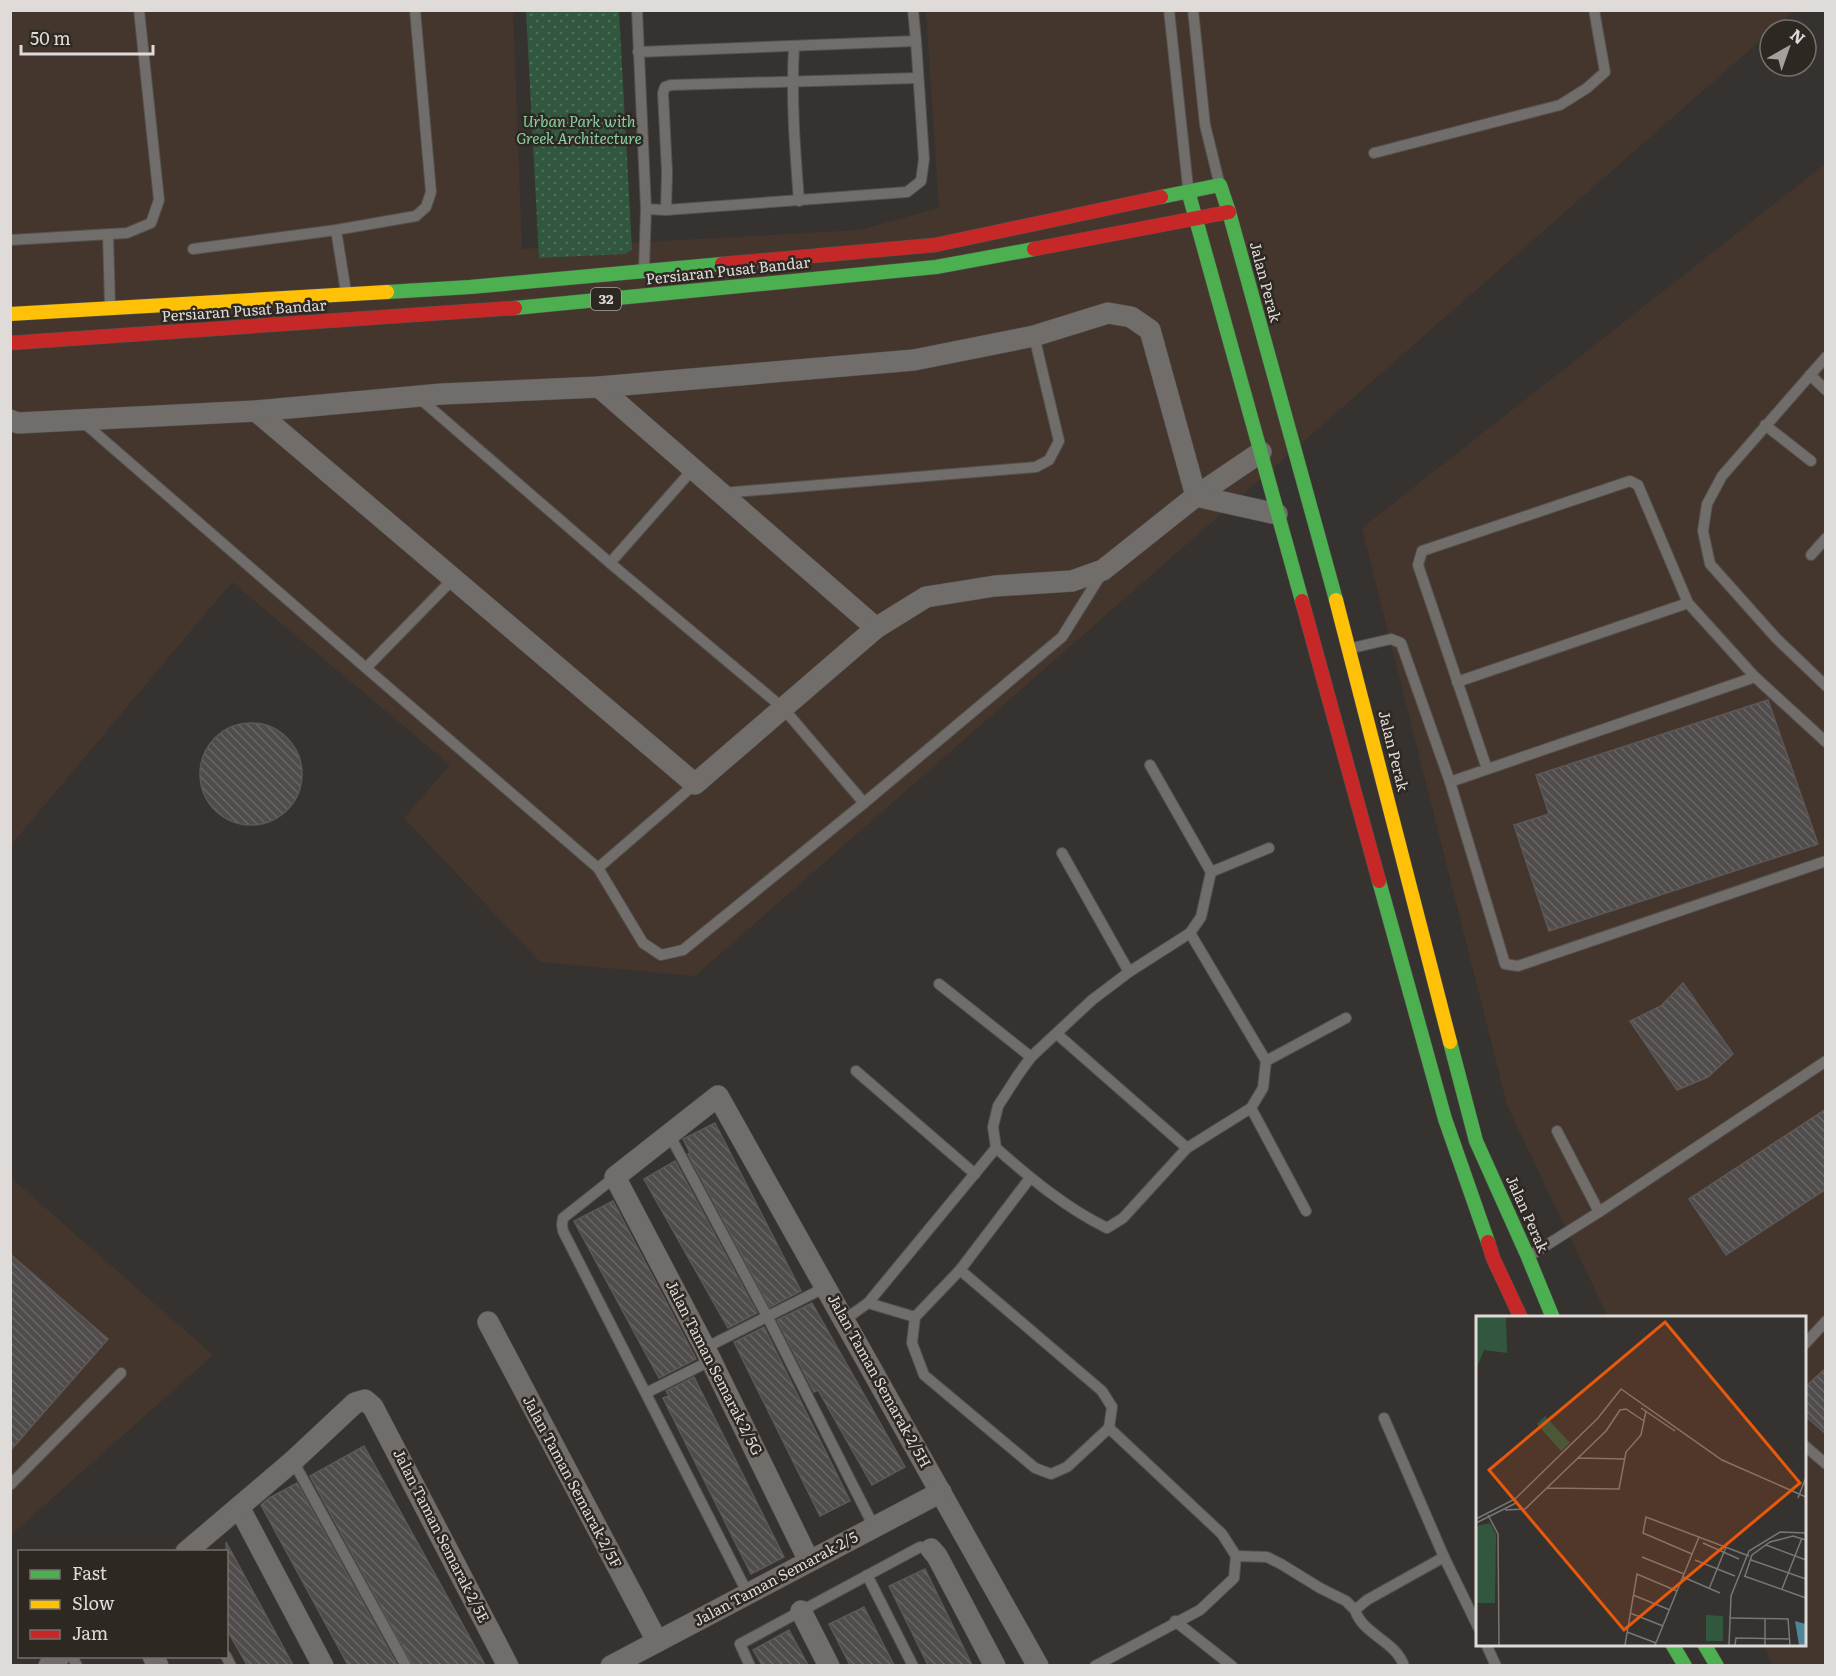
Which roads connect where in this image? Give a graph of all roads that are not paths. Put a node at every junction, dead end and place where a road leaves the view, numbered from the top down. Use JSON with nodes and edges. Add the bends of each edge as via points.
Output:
{"nodes":[{"id":1,"x":139,"y":10,"type":"edge"},
{"id":2,"x":415,"y":10,"type":"edge"},
{"id":3,"x":637,"y":10,"type":"edge"},
{"id":4,"x":913,"y":10,"type":"edge"},
{"id":5,"x":1169,"y":10,"type":"edge"},
{"id":6,"x":1193,"y":10,"type":"edge"},
{"id":7,"x":1594,"y":10,"type":"edge"},
{"id":8,"x":916,"y":41,"type":"junction"},
{"id":9,"x":794,"y":47,"type":"junction"},
{"id":10,"x":638,"y":52,"type":"junction"},
{"id":11,"x":918,"y":78,"type":"junction"},
{"id":12,"x":792,"y":81,"type":"junction"},
{"id":13,"x":1374,"y":153,"type":"dead end"},
{"id":14,"x":1220,"y":185,"type":"junction"},
{"id":15,"x":1188,"y":191,"type":"junction"},
{"id":16,"x":799,"y":201,"type":"junction"},
{"id":17,"x":646,"y":209,"type":"junction"},
{"id":18,"x":666,"y":210,"type":"junction"},
{"id":19,"x":1229,"y":212,"type":"junction"},
{"id":20,"x":1196,"y":218,"type":"junction"},
{"id":21,"x":336,"y":230,"type":"junction"},
{"id":22,"x":108,"y":234,"type":"junction"},
{"id":23,"x":10,"y":240,"type":"edge"},
{"id":24,"x":192,"y":249,"type":"dead end"},
{"id":25,"x":644,"y":271,"type":"junction"},
{"id":26,"x":346,"y":295,"type":"junction"},
{"id":27,"x":110,"y":309,"type":"junction"},
{"id":28,"x":10,"y":314,"type":"edge"},
{"id":29,"x":1034,"y":336,"type":"junction"},
{"id":30,"x":10,"y":343,"type":"edge"},
{"id":31,"x":1826,"y":357,"type":"edge"},
{"id":32,"x":1809,"y":375,"type":"junction"},
{"id":33,"x":599,"y":387,"type":"junction"},
{"id":34,"x":1826,"y":390,"type":"edge"},
{"id":35,"x":418,"y":396,"type":"junction"},
{"id":36,"x":256,"y":411,"type":"junction"},
{"id":37,"x":10,"y":420,"type":"edge"},
{"id":38,"x":80,"y":420,"type":"junction"},
{"id":39,"x":1766,"y":425,"type":"junction"},
{"id":40,"x":1261,"y":452,"type":"junction"},
{"id":41,"x":1811,"y":461,"type":"dead end"},
{"id":42,"x":693,"y":469,"type":"junction"},
{"id":43,"x":720,"y":493,"type":"junction"},
{"id":44,"x":1196,"y":496,"type":"junction"},
{"id":45,"x":1291,"y":499,"type":"junction"},
{"id":46,"x":1826,"y":538,"type":"edge"},
{"id":47,"x":1811,"y":555,"type":"dead end"},
{"id":48,"x":610,"y":563,"type":"junction"},
{"id":49,"x":1103,"y":570,"type":"junction"},
{"id":50,"x":453,"y":579,"type":"junction"},
{"id":51,"x":1688,"y":603,"type":"junction"},
{"id":52,"x":876,"y":628,"type":"junction"},
{"id":53,"x":1333,"y":652,"type":"junction"},
{"id":54,"x":366,"y":668,"type":"junction"},
{"id":55,"x":1755,"y":677,"type":"junction"},
{"id":56,"x":1457,"y":682,"type":"junction"},
{"id":57,"x":1826,"y":686,"type":"edge"},
{"id":58,"x":783,"y":708,"type":"junction"},
{"id":59,"x":1826,"y":742,"type":"edge"},
{"id":60,"x":1150,"y":765,"type":"dead end"},
{"id":61,"x":1487,"y":769,"type":"junction"},
{"id":62,"x":1450,"y":782,"type":"junction"},
{"id":63,"x":695,"y":784,"type":"junction"},
{"id":64,"x":864,"y":803,"type":"junction"},
{"id":65,"x":1269,"y":848,"type":"dead end"},
{"id":66,"x":1062,"y":854,"type":"dead end"},
{"id":67,"x":1826,"y":861,"type":"edge"},
{"id":68,"x":598,"y":868,"type":"junction"},
{"id":69,"x":1211,"y":872,"type":"junction"},
{"id":70,"x":1190,"y":933,"type":"junction"},
{"id":71,"x":1129,"y":972,"type":"junction"},
{"id":72,"x":939,"y":984,"type":"dead end"},
{"id":73,"x":1346,"y":1018,"type":"dead end"},
{"id":74,"x":1057,"y":1034,"type":"junction"},
{"id":75,"x":1031,"y":1057,"type":"junction"},
{"id":76,"x":1266,"y":1061,"type":"junction"},
{"id":77,"x":1826,"y":1061,"type":"edge"},
{"id":78,"x":856,"y":1071,"type":"dead end"},
{"id":79,"x":1251,"y":1108,"type":"junction"},
{"id":80,"x":1557,"y":1131,"type":"dead end"},
{"id":81,"x":669,"y":1134,"type":"junction"},
{"id":82,"x":996,"y":1148,"type":"junction"},
{"id":83,"x":1187,"y":1148,"type":"junction"},
{"id":84,"x":975,"y":1174,"type":"junction"},
{"id":85,"x":615,"y":1177,"type":"junction"},
{"id":86,"x":1030,"y":1178,"type":"junction"},
{"id":87,"x":1306,"y":1211,"type":"dead end"},
{"id":88,"x":1599,"y":1212,"type":"junction"},
{"id":89,"x":1528,"y":1257,"type":"junction"},
{"id":90,"x":960,"y":1270,"type":"junction"},
{"id":91,"x":826,"y":1287,"type":"junction"},
{"id":92,"x":868,"y":1303,"type":"junction"},
{"id":93,"x":766,"y":1316,"type":"junction"},
{"id":94,"x":1521,"y":1316,"type":"edge"},
{"id":95,"x":1552,"y":1316,"type":"edge"},
{"id":96,"x":915,"y":1317,"type":"junction"},
{"id":97,"x":844,"y":1320,"type":"junction"},
{"id":98,"x":1826,"y":1321,"type":"edge"},
{"id":99,"x":488,"y":1322,"type":"dead end"},
{"id":100,"x":1806,"y":1343,"type":"edge"},
{"id":101,"x":709,"y":1354,"type":"junction"},
{"id":102,"x":121,"y":1372,"type":"dead end"},
{"id":103,"x":646,"y":1393,"type":"junction"},
{"id":104,"x":1384,"y":1418,"type":"dead end"},
{"id":105,"x":1109,"y":1428,"type":"junction"},
{"id":106,"x":1806,"y":1447,"type":"edge"},
{"id":107,"x":293,"y":1461,"type":"junction"},
{"id":108,"x":1826,"y":1464,"type":"edge"},
{"id":109,"x":10,"y":1485,"type":"edge"},
{"id":110,"x":941,"y":1492,"type":"junction"},
{"id":111,"x":239,"y":1507,"type":"junction"},
{"id":112,"x":874,"y":1527,"type":"junction"},
{"id":113,"x":931,"y":1549,"type":"joint"},
{"id":114,"x":187,"y":1550,"type":"edge"},
{"id":115,"x":1236,"y":1556,"type":"junction"},
{"id":116,"x":1444,"y":1557,"type":"junction"},
{"id":117,"x":809,"y":1562,"type":"junction"},
{"id":118,"x":867,"y":1575,"type":"junction"},
{"id":119,"x":748,"y":1594,"type":"junction"},
{"id":120,"x":1355,"y":1610,"type":"junction"},
{"id":121,"x":801,"y":1611,"type":"junction"},
{"id":122,"x":1175,"y":1621,"type":"junction"},
{"id":123,"x":1476,"y":1623,"type":"edge"},
{"id":124,"x":657,"y":1641,"type":"junction"},
{"id":125,"x":1487,"y":1646,"type":"edge"},
{"id":126,"x":1673,"y":1646,"type":"edge"},
{"id":127,"x":1705,"y":1646,"type":"edge"},
{"id":128,"x":634,"y":1660,"type":"edge"},
{"id":129,"x":323,"y":1665,"type":"edge"},
{"id":130,"x":406,"y":1665,"type":"edge"},
{"id":131,"x":508,"y":1665,"type":"edge"},
{"id":132,"x":611,"y":1665,"type":"edge"},
{"id":133,"x":750,"y":1665,"type":"edge"},
{"id":134,"x":829,"y":1665,"type":"edge"},
{"id":135,"x":913,"y":1665,"type":"edge"},
{"id":136,"x":995,"y":1665,"type":"edge"},
{"id":137,"x":1038,"y":1665,"type":"edge"},
{"id":138,"x":1095,"y":1665,"type":"edge"},
{"id":139,"x":1232,"y":1665,"type":"edge"},
{"id":140,"x":1404,"y":1665,"type":"edge"},
{"id":141,"x":1496,"y":1665,"type":"edge"},
{"id":142,"x":1685,"y":1665,"type":"edge"},
{"id":143,"x":1717,"y":1665,"type":"edge"}],
"edges":[{"from":1,"to":22,"type":"lane","via":[[159,200],[151,223],[127,233]]},
{"from":2,"to":21,"type":"lane","via":[[430,192],[426,207],[416,216]]},
{"from":3,"to":10,"type":"lane"},
{"from":4,"to":8,"type":"lane"},
{"from":5,"to":15,"type":"lane"},
{"from":6,"to":14,"type":"lane","via":[[1205,125]]},
{"from":7,"to":13,"type":"lane","via":[[1605,72],[1587,88],[1560,105]]},
{"from":8,"to":9,"type":"lane"},
{"from":8,"to":11,"type":"lane"},
{"from":9,"to":10,"type":"lane"},
{"from":9,"to":12,"type":"lane"},
{"from":10,"to":17,"type":"lane"},
{"from":11,"to":12,"type":"lane"},
{"from":11,"to":16,"type":"lane","via":[[924,159],[921,181],[907,192]]},
{"from":12,"to":16,"type":"lane"},
{"from":12,"to":18,"type":"lane","via":[[664,87]]},
{"from":14,"to":15,"type":"main road","name":"Persiaran Pusat Bandar","number":"32"},
{"from":14,"to":19,"type":"main road","name":"Jalan Perak"},
{"from":15,"to":20,"type":"main road","name":"Jalan Perak"},
{"from":15,"to":25,"type":"main road","name":"Persiaran Pusat Bandar","number":"32","via":[[935,245]]},
{"from":16,"to":18,"type":"lane"},
{"from":17,"to":18,"type":"lane"},
{"from":17,"to":25,"type":"lane"},
{"from":19,"to":20,"type":"main road","name":"Persiaran Pusat Bandar","number":"32"},
{"from":19,"to":45,"type":"main road","name":"Jalan Perak"},
{"from":20,"to":30,"type":"main road","name":"Persiaran Pusat Bandar","number":"32","via":[[936,267],[479,312]]},
{"from":20,"to":40,"type":"main road","name":"Jalan Perak"},
{"from":21,"to":24,"type":"lane"},
{"from":21,"to":26,"type":"lane"},
{"from":22,"to":23,"type":"lane"},
{"from":22,"to":27,"type":"lane"},
{"from":25,"to":26,"type":"main road","name":"Persiaran Pusat Bandar","number":"32"},
{"from":26,"to":27,"type":"main road","name":"Persiaran Pusat Bandar","number":"32"},
{"from":27,"to":28,"type":"main road","name":"Persiaran Pusat Bandar","number":"32"},
{"from":29,"to":33,"type":"street","via":[[914,360]]},
{"from":29,"to":43,"type":"lane","via":[[1059,441],[1049,460],[1036,467]]},
{"from":29,"to":44,"type":"street","via":[[1108,313],[1131,317],[1150,330]]},
{"from":31,"to":32,"type":"lane"},
{"from":32,"to":34,"type":"lane"},
{"from":32,"to":39,"type":"lane"},
{"from":33,"to":35,"type":"street"},
{"from":33,"to":42,"type":"street"},
{"from":35,"to":36,"type":"street"},
{"from":35,"to":48,"type":"lane"},
{"from":36,"to":38,"type":"street"},
{"from":36,"to":50,"type":"street"},
{"from":37,"to":38,"type":"street"},
{"from":38,"to":54,"type":"lane"},
{"from":39,"to":41,"type":"lane"},
{"from":39,"to":57,"type":"lane","via":[[1722,476],[1707,504],[1703,531],[1710,564],[1776,638]]},
{"from":40,"to":44,"type":"street"},
{"from":40,"to":45,"type":"main road","name":"Jalan Perak"},
{"from":42,"to":43,"type":"street"},
{"from":42,"to":48,"type":"lane"},
{"from":43,"to":52,"type":"street"},
{"from":44,"to":45,"type":"street"},
{"from":44,"to":49,"type":"street"},
{"from":45,"to":53,"type":"main road","name":"Jalan Perak"},
{"from":45,"to":53,"type":"main road","name":"Jalan Perak","via":[[1283,535]]},
{"from":46,"to":47,"type":"lane"},
{"from":48,"to":58,"type":"lane"},
{"from":49,"to":52,"type":"street","via":[[1072,581],[995,586],[926,597]]},
{"from":49,"to":64,"type":"lane","via":[[1062,637]]},
{"from":50,"to":54,"type":"lane"},
{"from":50,"to":63,"type":"street"},
{"from":51,"to":55,"type":"lane"},
{"from":51,"to":56,"type":"lane"},
{"from":51,"to":56,"type":"lane","via":[[1638,485],[1630,481],[1433,547],[1422,551],[1418,565]]},
{"from":52,"to":58,"type":"street"},
{"from":53,"to":62,"type":"lane","via":[[1391,639],[1401,643]]},
{"from":53,"to":89,"type":"main road","name":"Jalan Perak","via":[[1476,1141]]},
{"from":53,"to":94,"type":"main road","name":"Jalan Perak","via":[[1445,1119],[1493,1258]]},
{"from":54,"to":68,"type":"lane"},
{"from":55,"to":59,"type":"lane"},
{"from":55,"to":61,"type":"lane"},
{"from":56,"to":61,"type":"lane"},
{"from":58,"to":63,"type":"street"},
{"from":58,"to":64,"type":"lane"},
{"from":60,"to":69,"type":"lane"},
{"from":61,"to":62,"type":"lane"},
{"from":62,"to":67,"type":"lane","via":[[1505,964],[1518,966]]},
{"from":63,"to":68,"type":"lane"},
{"from":64,"to":68,"type":"lane","via":[[683,950],[661,956],[643,943]]},
{"from":65,"to":69,"type":"lane"},
{"from":66,"to":71,"type":"lane"},
{"from":69,"to":70,"type":"lane","via":[[1201,917]]},
{"from":70,"to":71,"type":"lane"},
{"from":70,"to":76,"type":"lane"},
{"from":71,"to":74,"type":"lane"},
{"from":72,"to":75,"type":"lane"},
{"from":73,"to":76,"type":"lane"},
{"from":74,"to":75,"type":"lane"},
{"from":74,"to":83,"type":"lane"},
{"from":75,"to":82,"type":"lane","via":[[998,1106],[993,1127]]},
{"from":76,"to":79,"type":"lane","via":[[1263,1088]]},
{"from":77,"to":88,"type":"lane"},
{"from":78,"to":84,"type":"lane"},
{"from":79,"to":83,"type":"lane"},
{"from":79,"to":87,"type":"lane"},
{"from":80,"to":88,"type":"lane"},
{"from":81,"to":85,"type":"street"},
{"from":81,"to":91,"type":"street","name":"Jalan Taman Semarak 2/5H","via":[[718,1096]]},
{"from":81,"to":93,"type":"lane"},
{"from":82,"to":84,"type":"lane"},
{"from":82,"to":86,"type":"lane"},
{"from":83,"to":86,"type":"lane","via":[[1123,1218],[1107,1228]]},
{"from":84,"to":92,"type":"lane"},
{"from":85,"to":101,"type":"street","name":"Jalan Taman Semarak 2/5G"},
{"from":85,"to":103,"type":"lane","via":[[563,1218],[562,1225]]},
{"from":86,"to":90,"type":"lane"},
{"from":88,"to":89,"type":"lane"},
{"from":89,"to":95,"type":"main road","name":"Jalan Perak"},
{"from":90,"to":96,"type":"lane"},
{"from":90,"to":105,"type":"lane","via":[[1102,1391],[1112,1407]]},
{"from":91,"to":93,"type":"lane"},
{"from":91,"to":97,"type":"street","name":"Jalan Taman Semarak 2/5H"},
{"from":92,"to":96,"type":"lane"},
{"from":92,"to":97,"type":"lane"},
{"from":93,"to":101,"type":"lane"},
{"from":93,"to":112,"type":"lane"},
{"from":96,"to":105,"type":"lane","via":[[912,1344],[924,1375],[1035,1468],[1051,1474],[1067,1467]]},
{"from":97,"to":110,"type":"street","name":"Jalan Taman Semarak 2/5H"},
{"from":98,"to":100,"type":"lane"},
{"from":99,"to":124,"type":"street","name":"Jalan Taman Semarak 2/5F"},
{"from":101,"to":103,"type":"lane"},
{"from":101,"to":117,"type":"street","name":"Jalan Taman Semarak 2/5G"},
{"from":102,"to":109,"type":"lane"},
{"from":103,"to":119,"type":"lane"},
{"from":104,"to":116,"type":"lane"},
{"from":105,"to":115,"type":"lane","via":[[1222,1534]]},
{"from":106,"to":108,"type":"lane"},
{"from":107,"to":111,"type":"street"},
{"from":107,"to":130,"type":"lane"},
{"from":107,"to":131,"type":"street","name":"Jalan Taman Semarak 2/5E","via":[[355,1403],[365,1400],[373,1407]]},
{"from":110,"to":112,"type":"street","name":"Jalan Taman Semarak 2/5"},
{"from":110,"to":137,"type":"street","name":"Jalan Taman Semarak 2/5H"},
{"from":111,"to":114,"type":"street"},
{"from":111,"to":129,"type":"street"},
{"from":112,"to":117,"type":"street","name":"Jalan Taman Semarak 2/5"},
{"from":113,"to":118,"type":"lane","via":[[920,1547]]},
{"from":113,"to":136,"type":"street"},
{"from":115,"to":120,"type":"lane","via":[[1267,1557],[1346,1601]]},
{"from":115,"to":122,"type":"lane","via":[[1234,1578],[1200,1610]]},
{"from":116,"to":120,"type":"lane"},
{"from":116,"to":123,"type":"lane"},
{"from":117,"to":119,"type":"street","name":"Jalan Taman Semarak 2/5"},
{"from":118,"to":121,"type":"lane"},
{"from":118,"to":135,"type":"lane"},
{"from":119,"to":124,"type":"street","name":"Jalan Taman Semarak 2/5"},
{"from":120,"to":140,"type":"lane","via":[[1364,1626],[1396,1653]]},
{"from":121,"to":133,"type":"lane","via":[[740,1644]]},
{"from":121,"to":134,"type":"street"},
{"from":122,"to":138,"type":"lane"},
{"from":122,"to":139,"type":"lane"},
{"from":124,"to":128,"type":"street","name":"Jalan Taman Semarak 2/5"},
{"from":125,"to":141,"type":"lane"},
{"from":126,"to":142,"type":"main road"},
{"from":127,"to":143,"type":"main road"},
{"from":128,"to":132,"type":"street","name":"Jalan Taman Semarak 2/5"}]}
